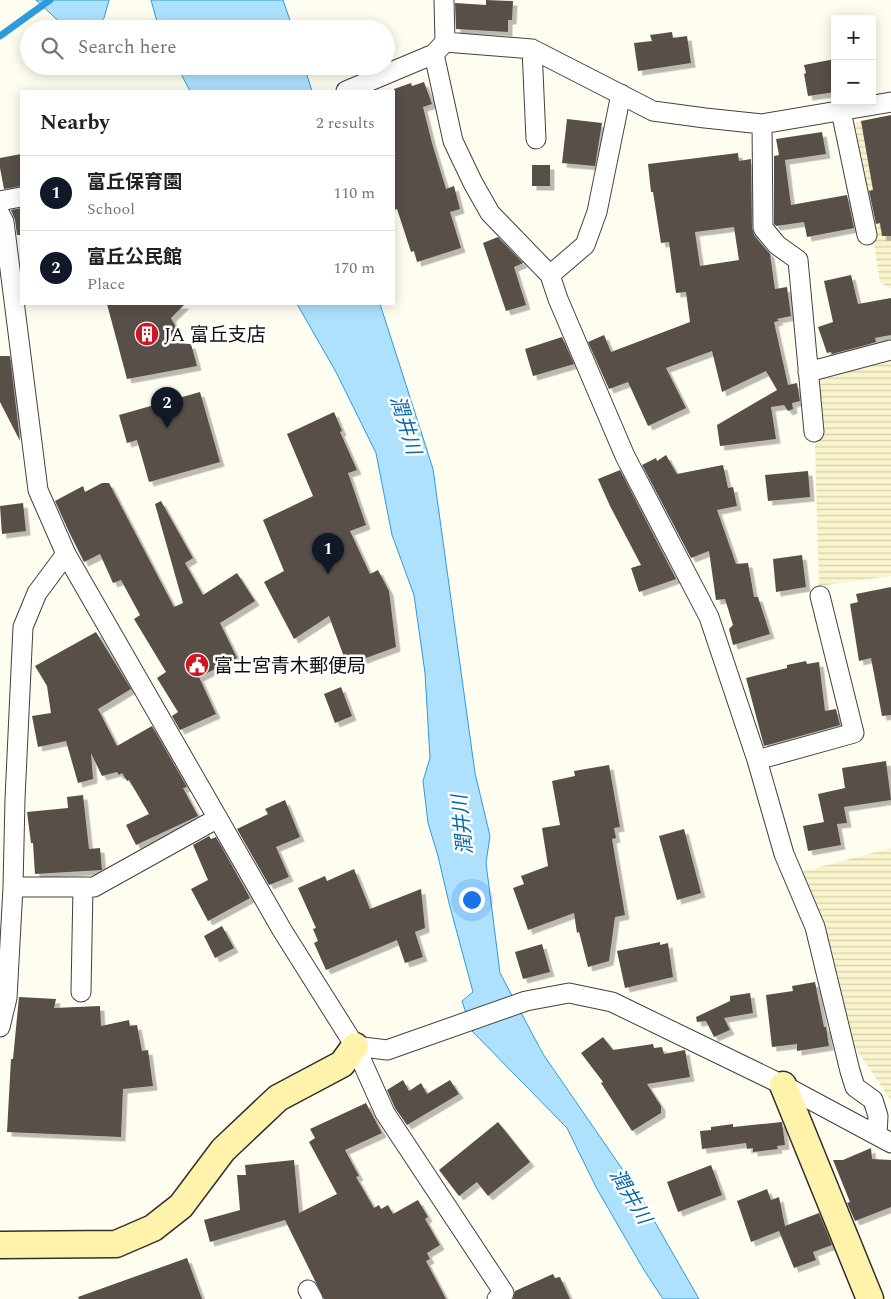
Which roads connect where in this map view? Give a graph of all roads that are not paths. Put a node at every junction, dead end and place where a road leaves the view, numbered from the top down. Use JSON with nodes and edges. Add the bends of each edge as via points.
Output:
{"nodes":[{"id":1,"x":444,"y":0,"type":"edge"},
{"id":2,"x":439,"y":48,"type":"junction"},
{"id":3,"x":532,"y":48,"type":"junction"},
{"id":4,"x":395,"y":68,"type":"edge"},
{"id":5,"x":380,"y":75,"type":"edge"},
{"id":6,"x":348,"y":90,"type":"edge"},
{"id":7,"x":621,"y":94,"type":"junction"},
{"id":8,"x":891,"y":102,"type":"edge"},
{"id":9,"x":841,"y":111,"type":"junction"},
{"id":10,"x":762,"y":124,"type":"junction"},
{"id":11,"x":536,"y":139,"type":"dead end"},
{"id":12,"x":20,"y":197,"type":"edge"},
{"id":13,"x":0,"y":201,"type":"edge"},
{"id":14,"x":0,"y":214,"type":"edge"},
{"id":15,"x":867,"y":235,"type":"dead end"},
{"id":16,"x":550,"y":275,"type":"junction"},
{"id":17,"x":891,"y":350,"type":"edge"},
{"id":18,"x":808,"y":372,"type":"junction"},
{"id":19,"x":814,"y":432,"type":"dead end"},
{"id":20,"x":66,"y":554,"type":"junction"},
{"id":21,"x":820,"y":596,"type":"dead end"},
{"id":22,"x":757,"y":760,"type":"junction"},
{"id":23,"x":7,"y":801,"type":"edge"},
{"id":24,"x":218,"y":818,"type":"junction"},
{"id":25,"x":13,"y":887,"type":"junction"},
{"id":26,"x":84,"y":887,"type":"junction"},
{"id":27,"x":81,"y":992,"type":"dead end"},
{"id":28,"x":0,"y":1026,"type":"edge"},
{"id":29,"x":355,"y":1046,"type":"junction"},
{"id":30,"x":783,"y":1085,"type":"junction"},
{"id":31,"x":884,"y":1139,"type":"edge"},
{"id":32,"x":0,"y":1245,"type":"edge"},
{"id":33,"x":502,"y":1297,"type":"edge"},
{"id":34,"x":870,"y":1299,"type":"edge"}],
"edges":[{"from":1,"to":2,"type":"street"},
{"from":2,"to":3,"type":"street"},
{"from":2,"to":4,"type":"street"},
{"from":2,"to":16,"type":"street","via":[[453,141],[473,183],[490,213]]},
{"from":3,"to":7,"type":"street"},
{"from":3,"to":11,"type":"street"},
{"from":5,"to":6,"type":"street"},
{"from":7,"to":10,"type":"street","via":[[653,111]]},
{"from":7,"to":16,"type":"street","via":[[598,212],[585,245]]},
{"from":8,"to":9,"type":"street"},
{"from":9,"to":10,"type":"street"},
{"from":9,"to":15,"type":"street"},
{"from":10,"to":18,"type":"street","via":[[763,228],[777,245],[798,260]]},
{"from":12,"to":13,"type":"street"},
{"from":14,"to":20,"type":"street","via":[[4,222],[38,490]]},
{"from":16,"to":22,"type":"street","via":[[626,456],[709,617]]},
{"from":17,"to":18,"type":"street"},
{"from":18,"to":19,"type":"street"},
{"from":20,"to":23,"type":"street","via":[[37,593],[23,627]]},
{"from":20,"to":24,"type":"street"},
{"from":21,"to":22,"type":"street","via":[[854,733]]},
{"from":22,"to":31,"type":"street","via":[[784,854],[815,927],[855,1087],[873,1100]]},
{"from":23,"to":25,"type":"street"},
{"from":24,"to":26,"type":"street","via":[[94,887]]},
{"from":24,"to":29,"type":"street","via":[[282,930]]},
{"from":25,"to":26,"type":"street"},
{"from":25,"to":28,"type":"street","via":[[7,998]]},
{"from":26,"to":27,"type":"street"},
{"from":29,"to":30,"type":"street","via":[[387,1050],[526,1001],[569,993],[612,1002]]},
{"from":29,"to":32,"type":"street","via":[[342,1064],[278,1098],[223,1150],[181,1206],[153,1228],[116,1244]]},
{"from":29,"to":33,"type":"street","via":[[385,1113]]},
{"from":30,"to":31,"type":"street"},
{"from":30,"to":34,"type":"street"}]}
